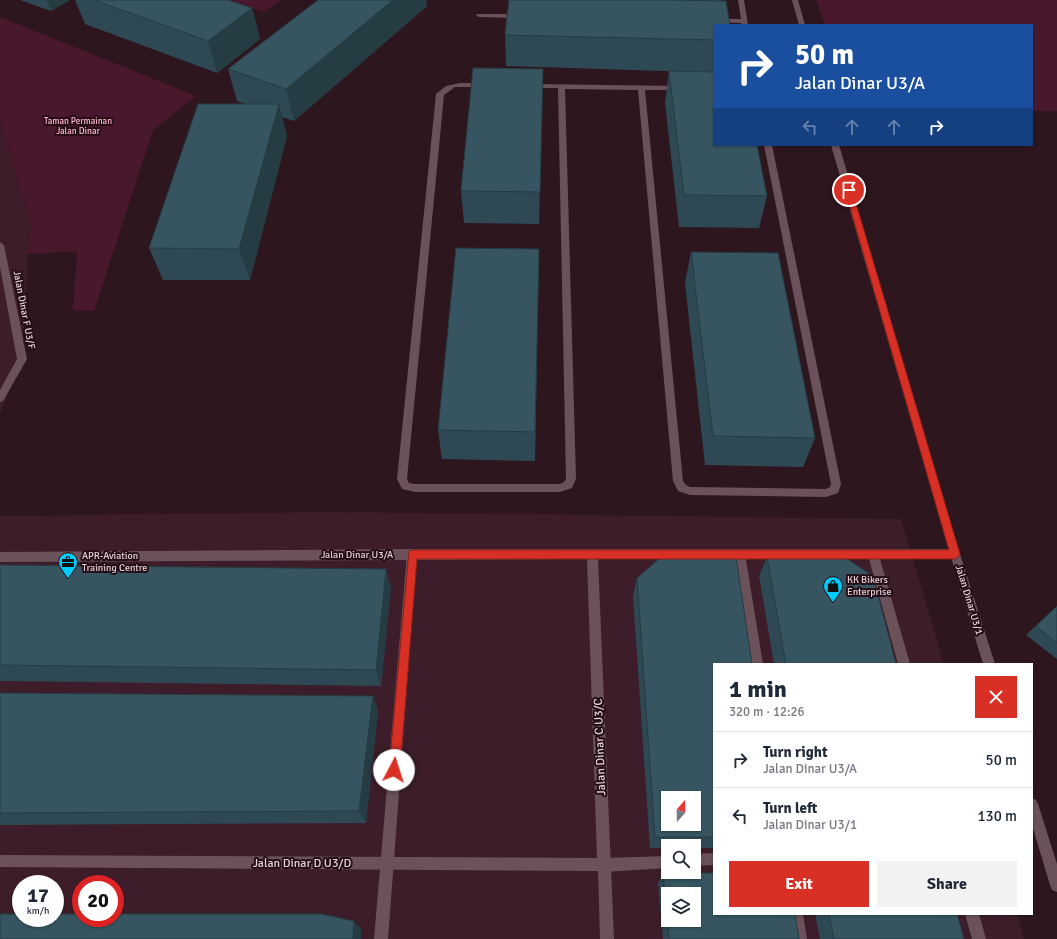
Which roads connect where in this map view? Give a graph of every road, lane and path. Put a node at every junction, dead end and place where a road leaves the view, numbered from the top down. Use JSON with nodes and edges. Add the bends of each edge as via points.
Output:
{"nodes":[{"id":1,"x":740,"y":0,"type":"edge"},
{"id":2,"x":795,"y":0,"type":"edge"},
{"id":3,"x":479,"y":15,"type":"dead end"},
{"id":4,"x":532,"y":16,"type":"edge"},
{"id":5,"x":707,"y":20,"type":"edge"},
{"id":6,"x":745,"y":23,"type":"edge"},
{"id":7,"x":802,"y":24,"type":"edge"},
{"id":8,"x":491,"y":85,"type":"edge"},
{"id":9,"x":522,"y":86,"type":"edge"},
{"id":10,"x":561,"y":86,"type":"junction"},
{"id":11,"x":642,"y":87,"type":"junction"},
{"id":12,"x":685,"y":88,"type":"edge"},
{"id":13,"x":768,"y":146,"type":"edge"},
{"id":14,"x":835,"y":146,"type":"edge"},
{"id":15,"x":0,"y":245,"type":"edge"},
{"id":16,"x":0,"y":398,"type":"edge"},
{"id":17,"x":412,"y":554,"type":"junction"},
{"id":18,"x":592,"y":554,"type":"junction"},
{"id":19,"x":740,"y":554,"type":"junction"},
{"id":20,"x":873,"y":554,"type":"junction"},
{"id":21,"x":955,"y":554,"type":"junction"},
{"id":22,"x":0,"y":557,"type":"edge"},
{"id":23,"x":757,"y":663,"type":"edge"},
{"id":24,"x":904,"y":663,"type":"edge"},
{"id":25,"x":989,"y":663,"type":"edge"},
{"id":26,"x":1033,"y":807,"type":"edge"},
{"id":27,"x":713,"y":859,"type":"edge"},
{"id":28,"x":701,"y":860,"type":"edge"},
{"id":29,"x":0,"y":861,"type":"edge"},
{"id":30,"x":661,"y":862,"type":"edge"},
{"id":31,"x":386,"y":863,"type":"junction"},
{"id":32,"x":604,"y":865,"type":"junction"},
{"id":33,"x":1057,"y":885,"type":"edge"},
{"id":34,"x":796,"y":915,"type":"edge"},
{"id":35,"x":972,"y":915,"type":"edge"},
{"id":36,"x":381,"y":939,"type":"edge"},
{"id":37,"x":607,"y":939,"type":"edge"},
{"id":38,"x":800,"y":939,"type":"edge"},
{"id":39,"x":979,"y":939,"type":"edge"}],
"edges":[{"from":1,"to":6,"type":"street"},
{"from":2,"to":7,"type":"street"},
{"from":3,"to":4,"type":"street"},
{"from":5,"to":6,"type":"street"},
{"from":8,"to":10,"type":"street","via":[[454,85],[445,88],[440,94],[402,479],[406,486],[415,488],[560,488],[568,486],[571,479]]},
{"from":9,"to":10,"type":"street"},
{"from":10,"to":11,"type":"street"},
{"from":11,"to":12,"type":"street"},
{"from":11,"to":13,"type":"street","via":[[678,481],[682,488],[690,491],[826,493],[834,490],[836,484]]},
{"from":14,"to":21,"type":"street","name":"Jalan Dinar U3/1"},
{"from":15,"to":16,"type":"street","name":"Jalan Dinar F U3/F","via":[[22,359]]},
{"from":17,"to":18,"type":"street","name":"Jalan Dinar U3/A"},
{"from":17,"to":22,"type":"street","name":"Jalan Dinar U3/A"},
{"from":17,"to":31,"type":"street"},
{"from":18,"to":19,"type":"street","name":"Jalan Dinar U3/A"},
{"from":18,"to":32,"type":"street","name":"Jalan Dinar C U3/C"},
{"from":19,"to":20,"type":"street","name":"Jalan Dinar U3/A"},
{"from":19,"to":23,"type":"street"},
{"from":20,"to":21,"type":"street","name":"Jalan Dinar U3/A"},
{"from":20,"to":24,"type":"street"},
{"from":21,"to":25,"type":"street","name":"Jalan Dinar U3/1"},
{"from":26,"to":33,"type":"street"},
{"from":27,"to":28,"type":"street"},
{"from":29,"to":31,"type":"street","name":"Jalan Dinar D U3/D"},
{"from":30,"to":32,"type":"street","name":"Jalan Dinar D U3/D"},
{"from":31,"to":32,"type":"street","name":"Jalan Dinar D U3/D"},
{"from":31,"to":36,"type":"street"},
{"from":32,"to":37,"type":"street","name":"Jalan Dinar C U3/C"},
{"from":34,"to":38,"type":"street"},
{"from":35,"to":39,"type":"street"}]}
